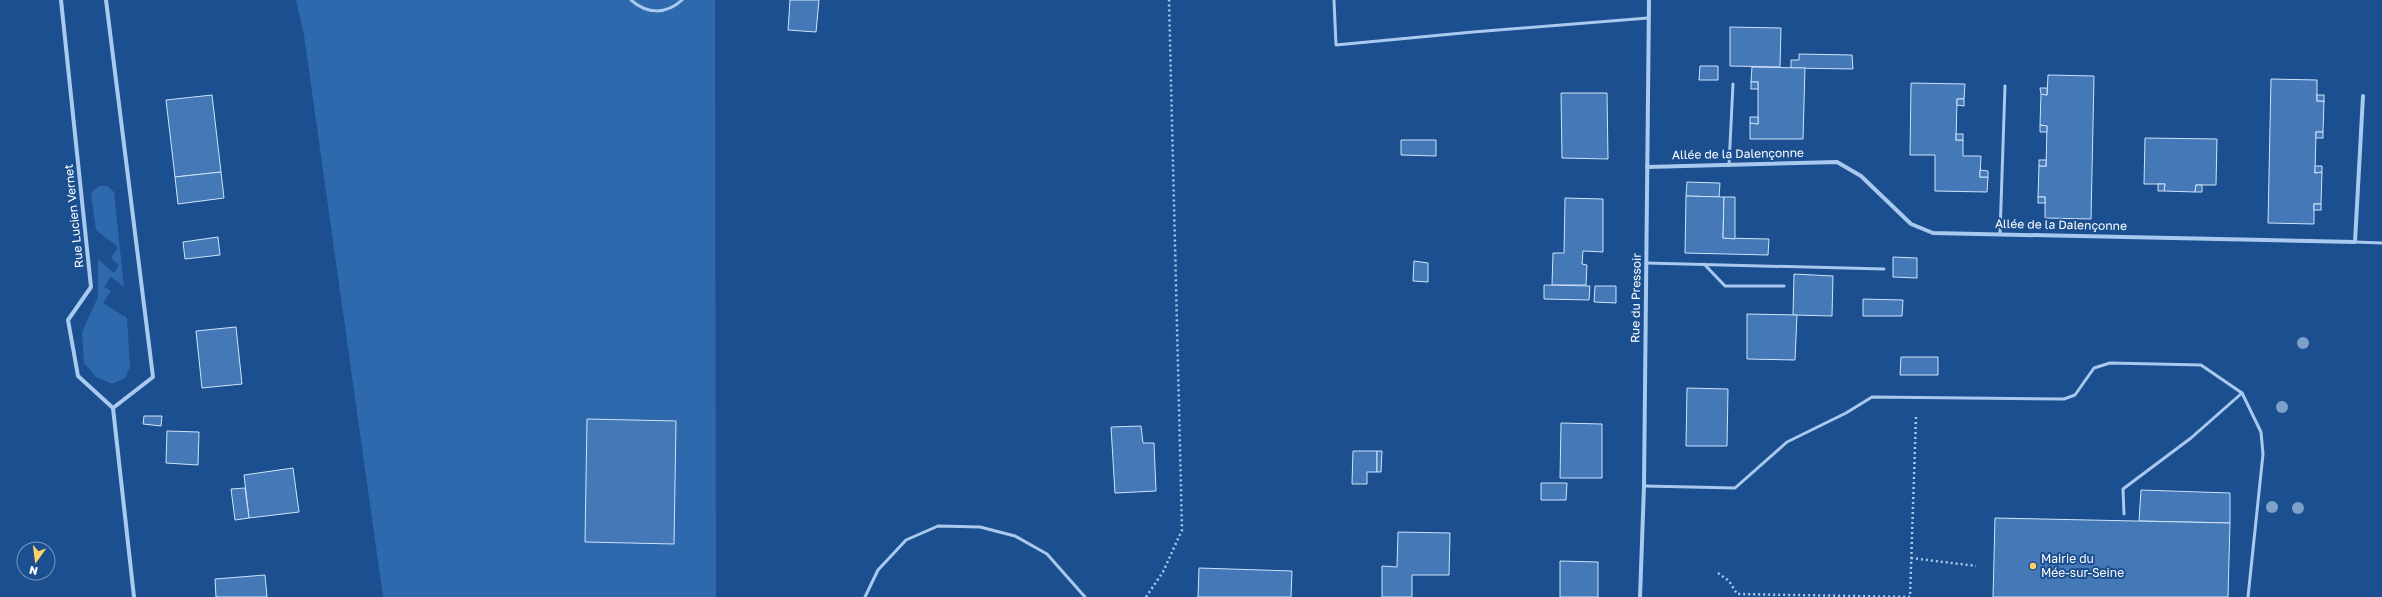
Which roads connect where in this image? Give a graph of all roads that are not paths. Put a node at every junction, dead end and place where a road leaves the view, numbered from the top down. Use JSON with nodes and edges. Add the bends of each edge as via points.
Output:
{"nodes":[{"id":1,"x":61,"y":0,"type":"edge"},
{"id":2,"x":106,"y":0,"type":"edge"},
{"id":3,"x":631,"y":0,"type":"edge"},
{"id":4,"x":682,"y":0,"type":"edge"},
{"id":5,"x":1334,"y":0,"type":"edge"},
{"id":6,"x":1648,"y":0,"type":"edge"},
{"id":7,"x":1648,"y":18,"type":"junction"},
{"id":8,"x":1733,"y":84,"type":"dead end"},
{"id":9,"x":2005,"y":86,"type":"dead end"},
{"id":10,"x":2363,"y":96,"type":"dead end"},
{"id":11,"x":1729,"y":165,"type":"junction"},
{"id":12,"x":1647,"y":167,"type":"junction"},
{"id":13,"x":2000,"y":234,"type":"junction"},
{"id":14,"x":2355,"y":242,"type":"junction"},
{"id":15,"x":2382,"y":243,"type":"edge"},
{"id":16,"x":1646,"y":263,"type":"junction"},
{"id":17,"x":1704,"y":264,"type":"junction"},
{"id":18,"x":1884,"y":269,"type":"dead end"},
{"id":19,"x":1784,"y":286,"type":"dead end"},
{"id":20,"x":2242,"y":393,"type":"junction"},
{"id":21,"x":112,"y":408,"type":"junction"},
{"id":22,"x":1644,"y":486,"type":"junction"},
{"id":23,"x":2124,"y":514,"type":"dead end"},
{"id":24,"x":134,"y":597,"type":"edge"},
{"id":25,"x":866,"y":597,"type":"edge"},
{"id":26,"x":1085,"y":597,"type":"edge"},
{"id":27,"x":1640,"y":597,"type":"edge"},
{"id":28,"x":2248,"y":597,"type":"edge"}],
"edges":[{"from":1,"to":21,"type":"street","name":"Rue Lucien Vernet","via":[[91,287],[68,320],[78,376]]},
{"from":2,"to":21,"type":"street","via":[[153,377]]},
{"from":3,"to":4,"type":"lane","via":[[641,8],[653,11],[676,6]]},
{"from":5,"to":7,"type":"lane","via":[[1336,45]]},
{"from":6,"to":7,"type":"street","name":"Rue du Pressoir"},
{"from":7,"to":12,"type":"street","name":"Rue du Pressoir"},
{"from":8,"to":11,"type":"lane"},
{"from":9,"to":13,"type":"lane"},
{"from":10,"to":14,"type":"street"},
{"from":11,"to":12,"type":"street","name":"Allée de la Dalençonne"},
{"from":11,"to":13,"type":"street","name":"Allée de la Dalençonne","via":[[1837,162],[1861,176],[1911,224],[1933,233]]},
{"from":12,"to":16,"type":"street","name":"Rue du Pressoir"},
{"from":13,"to":14,"type":"street","name":"Allée de la Dalençonne"},
{"from":14,"to":15,"type":"lane"},
{"from":16,"to":17,"type":"lane"},
{"from":16,"to":22,"type":"street","name":"Rue du Pressoir"},
{"from":17,"to":18,"type":"lane"},
{"from":17,"to":19,"type":"lane","via":[[1725,286]]},
{"from":20,"to":22,"type":"lane","via":[[2202,365],[2110,363],[2094,368],[2075,395],[2064,399],[1872,397],[1787,442],[1735,488]]},
{"from":20,"to":23,"type":"lane","via":[[2191,438],[2123,489]]},
{"from":20,"to":28,"type":"lane","via":[[2261,432],[2263,454]]},
{"from":21,"to":24,"type":"street"},
{"from":22,"to":27,"type":"street","name":"Rue du Pressoir"},
{"from":25,"to":26,"type":"lane","via":[[878,570],[906,540],[938,526],[980,526],[1015,536],[1047,554]]}]}
